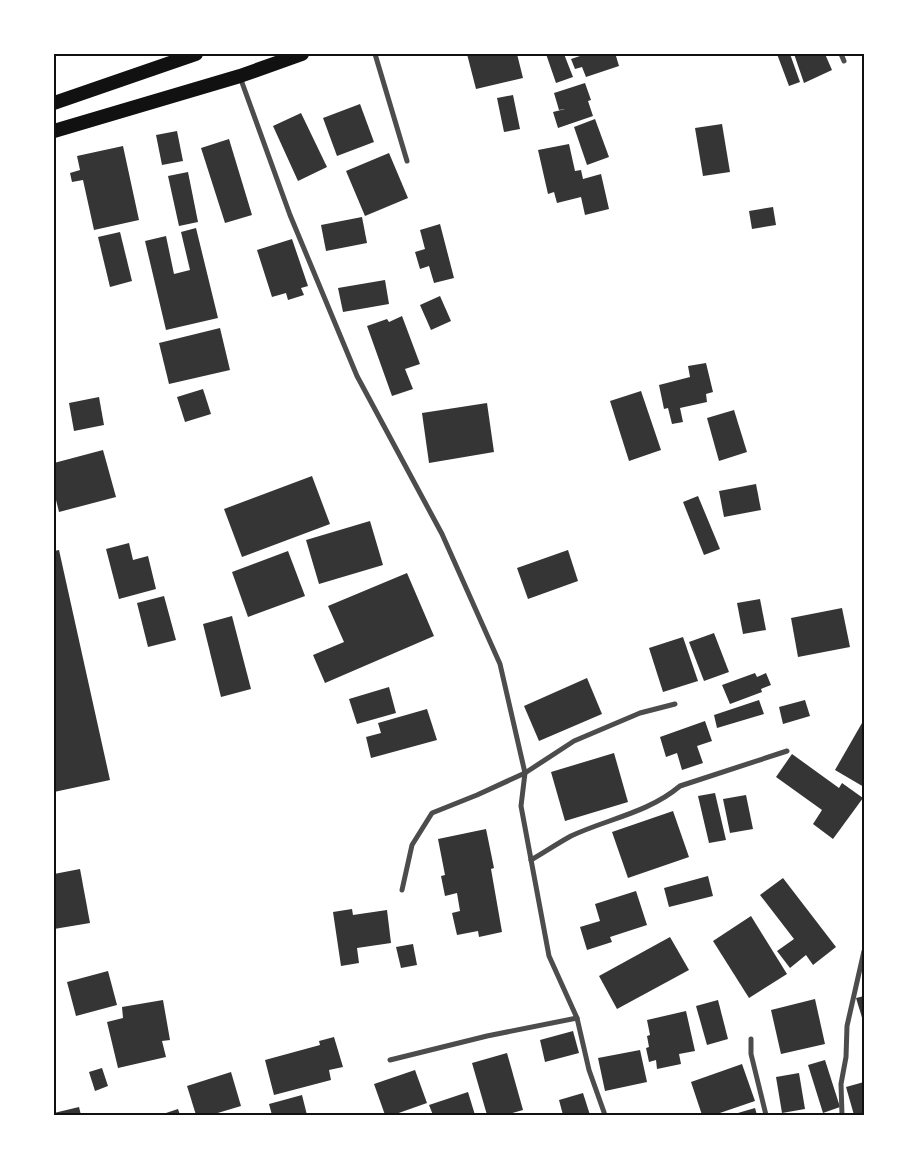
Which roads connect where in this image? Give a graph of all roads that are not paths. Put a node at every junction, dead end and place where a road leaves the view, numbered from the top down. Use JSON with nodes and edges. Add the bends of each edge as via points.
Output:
{"nodes":[{"id":1,"x":196,"y":54,"type":"edge"},
{"id":2,"x":298,"y":54,"type":"edge"},
{"id":3,"x":375,"y":54,"type":"edge"},
{"id":4,"x":841,"y":54,"type":"edge"},
{"id":5,"x":844,"y":61,"type":"dead end"},
{"id":6,"x":240,"y":76,"type":"junction"},
{"id":7,"x":54,"y":103,"type":"edge"},
{"id":8,"x":54,"y":131,"type":"edge"},
{"id":9,"x":407,"y":161,"type":"dead end"},
{"id":10,"x":675,"y":704,"type":"dead end"},
{"id":11,"x":786,"y":751,"type":"dead end"},
{"id":12,"x":524,"y":773,"type":"junction"},
{"id":13,"x":531,"y":860,"type":"junction"},
{"id":14,"x":402,"y":890,"type":"dead end"},
{"id":15,"x":864,"y":951,"type":"edge"},
{"id":16,"x":577,"y":1018,"type":"junction"},
{"id":17,"x":751,"y":1039,"type":"dead end"},
{"id":18,"x":390,"y":1060,"type":"dead end"},
{"id":19,"x":605,"y":1115,"type":"edge"},
{"id":20,"x":766,"y":1115,"type":"edge"},
{"id":21,"x":842,"y":1115,"type":"edge"}],
"edges":[{"from":1,"to":7,"type":"highway"},
{"from":2,"to":6,"type":"highway"},
{"from":3,"to":9,"type":"street"},
{"from":4,"to":5,"type":"street"},
{"from":6,"to":8,"type":"highway"},
{"from":6,"to":12,"type":"street","via":[[290,215],[357,376],[442,534],[500,664]]},
{"from":10,"to":12,"type":"street","via":[[640,714],[574,741]]},
{"from":11,"to":13,"type":"street","via":[[680,786],[669,795],[622,818],[572,836]]},
{"from":12,"to":13,"type":"street","via":[[521,806]]},
{"from":12,"to":14,"type":"street","via":[[432,813],[412,845]]},
{"from":13,"to":16,"type":"street","via":[[549,956]]},
{"from":15,"to":21,"type":"street","via":[[847,1026],[841,1084]]},
{"from":16,"to":18,"type":"street"},
{"from":16,"to":19,"type":"street","via":[[589,1070]]},
{"from":17,"to":20,"type":"street","via":[[751,1054]]}]}
